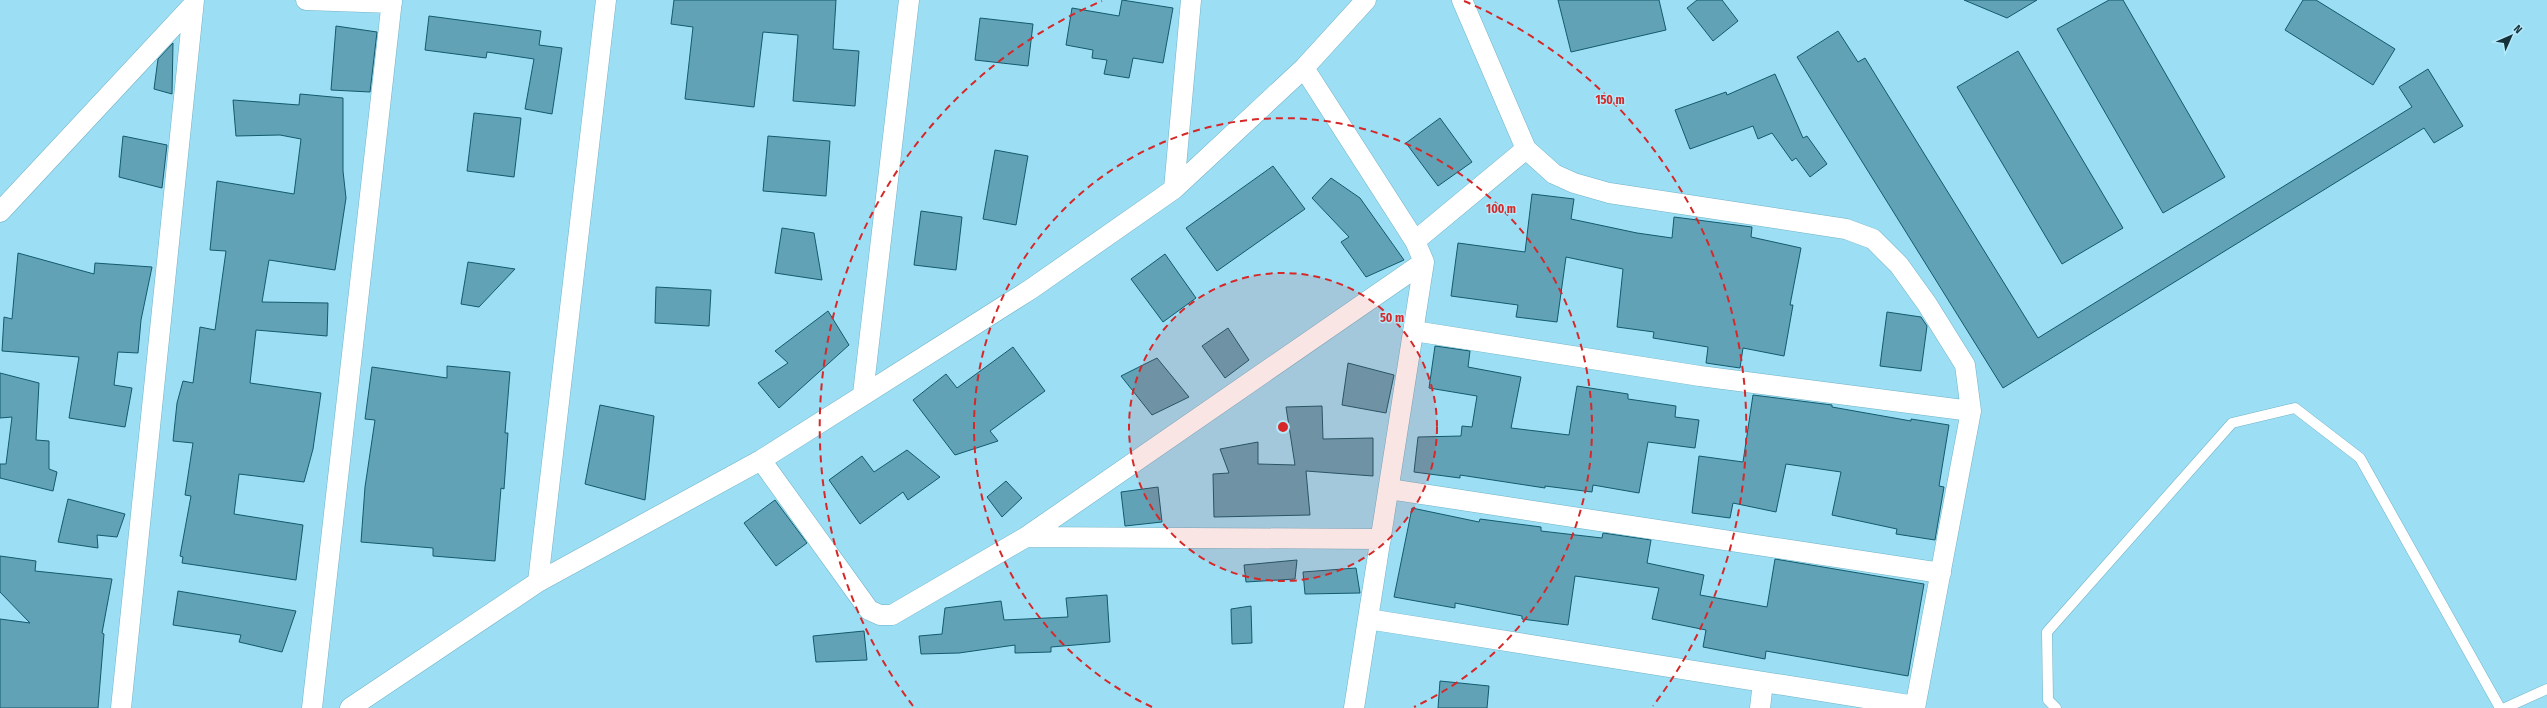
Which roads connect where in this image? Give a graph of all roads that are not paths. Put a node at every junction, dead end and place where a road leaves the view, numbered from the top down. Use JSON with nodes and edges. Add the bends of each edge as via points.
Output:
{"nodes":[{"id":1,"x":306,"y":0,"type":"edge"},
{"id":2,"x":606,"y":0,"type":"edge"},
{"id":3,"x":909,"y":0,"type":"edge"},
{"id":4,"x":1191,"y":0,"type":"edge"},
{"id":5,"x":1366,"y":0,"type":"edge"},
{"id":6,"x":1462,"y":0,"type":"edge"},
{"id":7,"x":392,"y":2,"type":"edge"},
{"id":8,"x":194,"y":3,"type":"edge"},
{"id":9,"x":1304,"y":68,"type":"junction"},
{"id":10,"x":1526,"y":149,"type":"junction"},
{"id":11,"x":1174,"y":189,"type":"junction"},
{"id":12,"x":0,"y":212,"type":"edge"},
{"id":13,"x":1415,"y":241,"type":"junction"},
{"id":14,"x":1424,"y":262,"type":"junction"},
{"id":15,"x":1414,"y":331,"type":"junction"},
{"id":16,"x":864,"y":394,"type":"junction"},
{"id":17,"x":1971,"y":411,"type":"junction"},
{"id":18,"x":761,"y":460,"type":"junction"},
{"id":19,"x":1389,"y":489,"type":"junction"},
{"id":20,"x":1026,"y":537,"type":"junction"},
{"id":21,"x":1381,"y":539,"type":"junction"},
{"id":22,"x":1941,"y":573,"type":"junction"},
{"id":23,"x":538,"y":582,"type":"junction"},
{"id":24,"x":1368,"y":619,"type":"junction"},
{"id":25,"x":1763,"y":682,"type":"junction"},
{"id":26,"x":2547,"y":689,"type":"edge"},
{"id":27,"x":1915,"y":707,"type":"edge"},
{"id":28,"x":120,"y":708,"type":"edge"},
{"id":29,"x":312,"y":708,"type":"edge"},
{"id":30,"x":350,"y":708,"type":"edge"},
{"id":31,"x":1354,"y":708,"type":"edge"},
{"id":32,"x":1760,"y":708,"type":"edge"},
{"id":33,"x":2056,"y":708,"type":"edge"},
{"id":34,"x":2500,"y":708,"type":"edge"},
{"id":35,"x":2505,"y":708,"type":"edge"}],
"edges":[{"from":1,"to":7,"type":"street"},
{"from":2,"to":23,"type":"street"},
{"from":3,"to":16,"type":"street"},
{"from":4,"to":11,"type":"street"},
{"from":5,"to":9,"type":"street"},
{"from":6,"to":10,"type":"street"},
{"from":7,"to":29,"type":"street"},
{"from":8,"to":12,"type":"street"},
{"from":8,"to":28,"type":"street"},
{"from":9,"to":11,"type":"street"},
{"from":9,"to":13,"type":"street"},
{"from":10,"to":13,"type":"street"},
{"from":10,"to":17,"type":"street","via":[[1554,174],[1602,191],[1846,229],[1873,239],[1899,265],[1928,304],[1965,365]]},
{"from":11,"to":16,"type":"street","via":[[1031,289]]},
{"from":13,"to":14,"type":"street"},
{"from":14,"to":15,"type":"street"},
{"from":14,"to":20,"type":"street"},
{"from":15,"to":17,"type":"street","via":[[1700,376]]},
{"from":15,"to":19,"type":"street"},
{"from":16,"to":18,"type":"street"},
{"from":17,"to":22,"type":"street"},
{"from":18,"to":20,"type":"street","via":[[869,610],[880,615],[892,615]]},
{"from":18,"to":23,"type":"street"},
{"from":19,"to":21,"type":"street"},
{"from":19,"to":22,"type":"street"},
{"from":20,"to":21,"type":"street"},
{"from":21,"to":24,"type":"street"},
{"from":22,"to":27,"type":"street"},
{"from":23,"to":30,"type":"street"},
{"from":24,"to":25,"type":"street"},
{"from":24,"to":31,"type":"street"},
{"from":25,"to":27,"type":"street"},
{"from":25,"to":32,"type":"street"},
{"from":26,"to":35,"type":"lane"},
{"from":33,"to":34,"type":"lane","via":[[2048,700],[2047,632],[2232,423],[2295,408],[2360,458]]}]}
